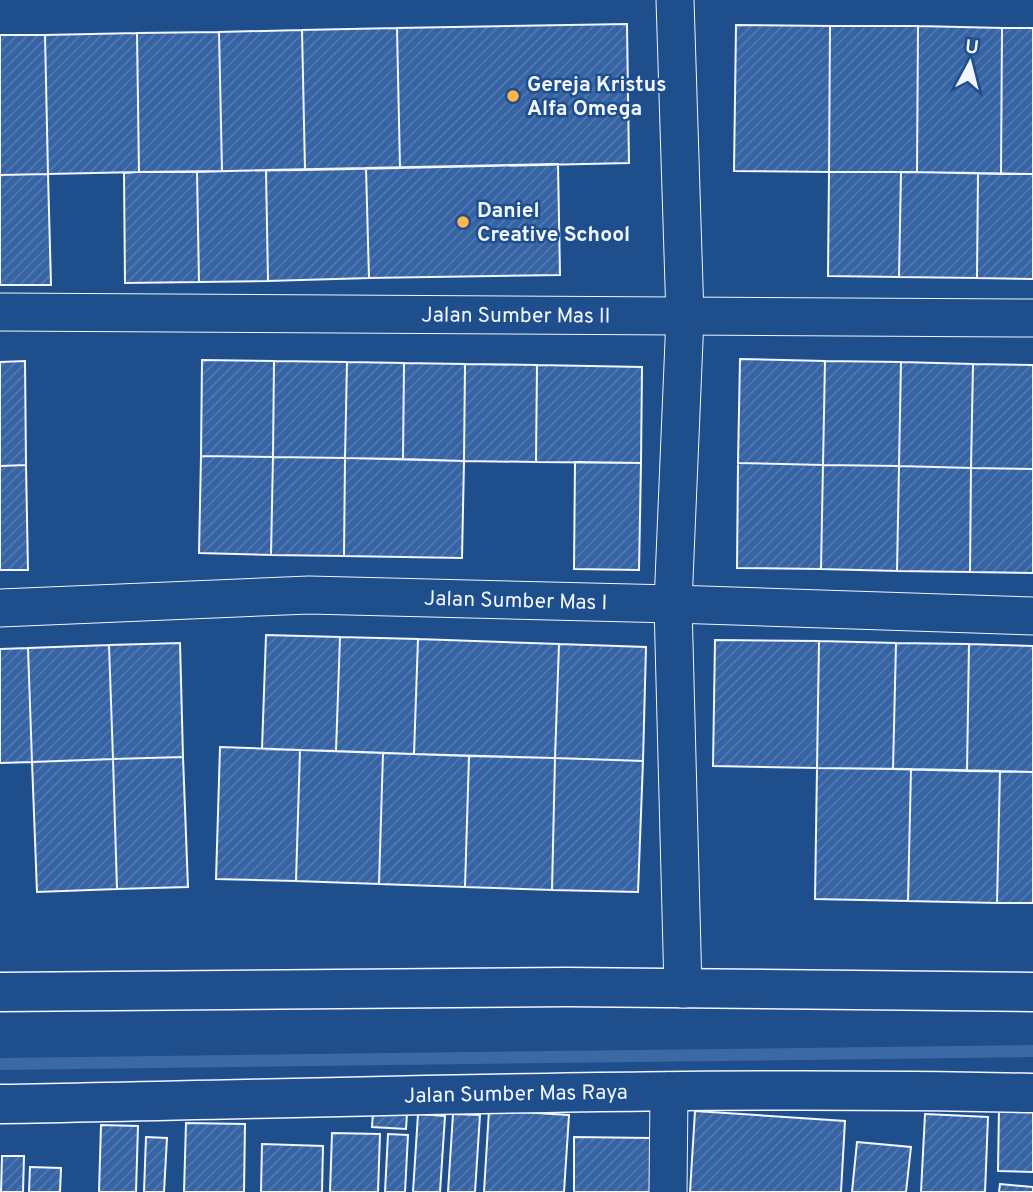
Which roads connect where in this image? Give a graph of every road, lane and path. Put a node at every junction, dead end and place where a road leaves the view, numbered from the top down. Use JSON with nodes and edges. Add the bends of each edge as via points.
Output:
{"nodes":[{"id":1,"x":675,"y":0,"type":"edge"},
{"id":2,"x":0,"y":312,"type":"edge"},
{"id":3,"x":685,"y":317,"type":"junction"},
{"id":4,"x":1033,"y":318,"type":"edge"},
{"id":5,"x":673,"y":604,"type":"junction"},
{"id":6,"x":0,"y":608,"type":"edge"},
{"id":7,"x":1033,"y":616,"type":"edge"},
{"id":8,"x":683,"y":989,"type":"junction"},
{"id":9,"x":0,"y":992,"type":"edge"},
{"id":10,"x":1033,"y":992,"type":"edge"},
{"id":11,"x":670,"y":1091,"type":"junction"},
{"id":12,"x":1033,"y":1093,"type":"edge"},
{"id":13,"x":0,"y":1104,"type":"edge"},
{"id":14,"x":668,"y":1192,"type":"edge"}],
"edges":[{"from":1,"to":3,"type":"street"},
{"from":2,"to":3,"type":"street","name":"Jalan Sumber Mas II"},
{"from":3,"to":4,"type":"street","name":"Jalan Sumber Mas II"},
{"from":3,"to":5,"type":"street"},
{"from":5,"to":6,"type":"street","name":"Jalan Sumber Mas I","via":[[309,595]]},
{"from":5,"to":7,"type":"street","name":"Jalan Sumber Mas I"},
{"from":5,"to":8,"type":"street"},
{"from":8,"to":9,"type":"street"},
{"from":8,"to":10,"type":"street"},
{"from":11,"to":12,"type":"street","name":"Jalan Sumber Mas Raya"},
{"from":11,"to":13,"type":"street","name":"Jalan Sumber Mas Raya"},
{"from":11,"to":14,"type":"street"}]}
